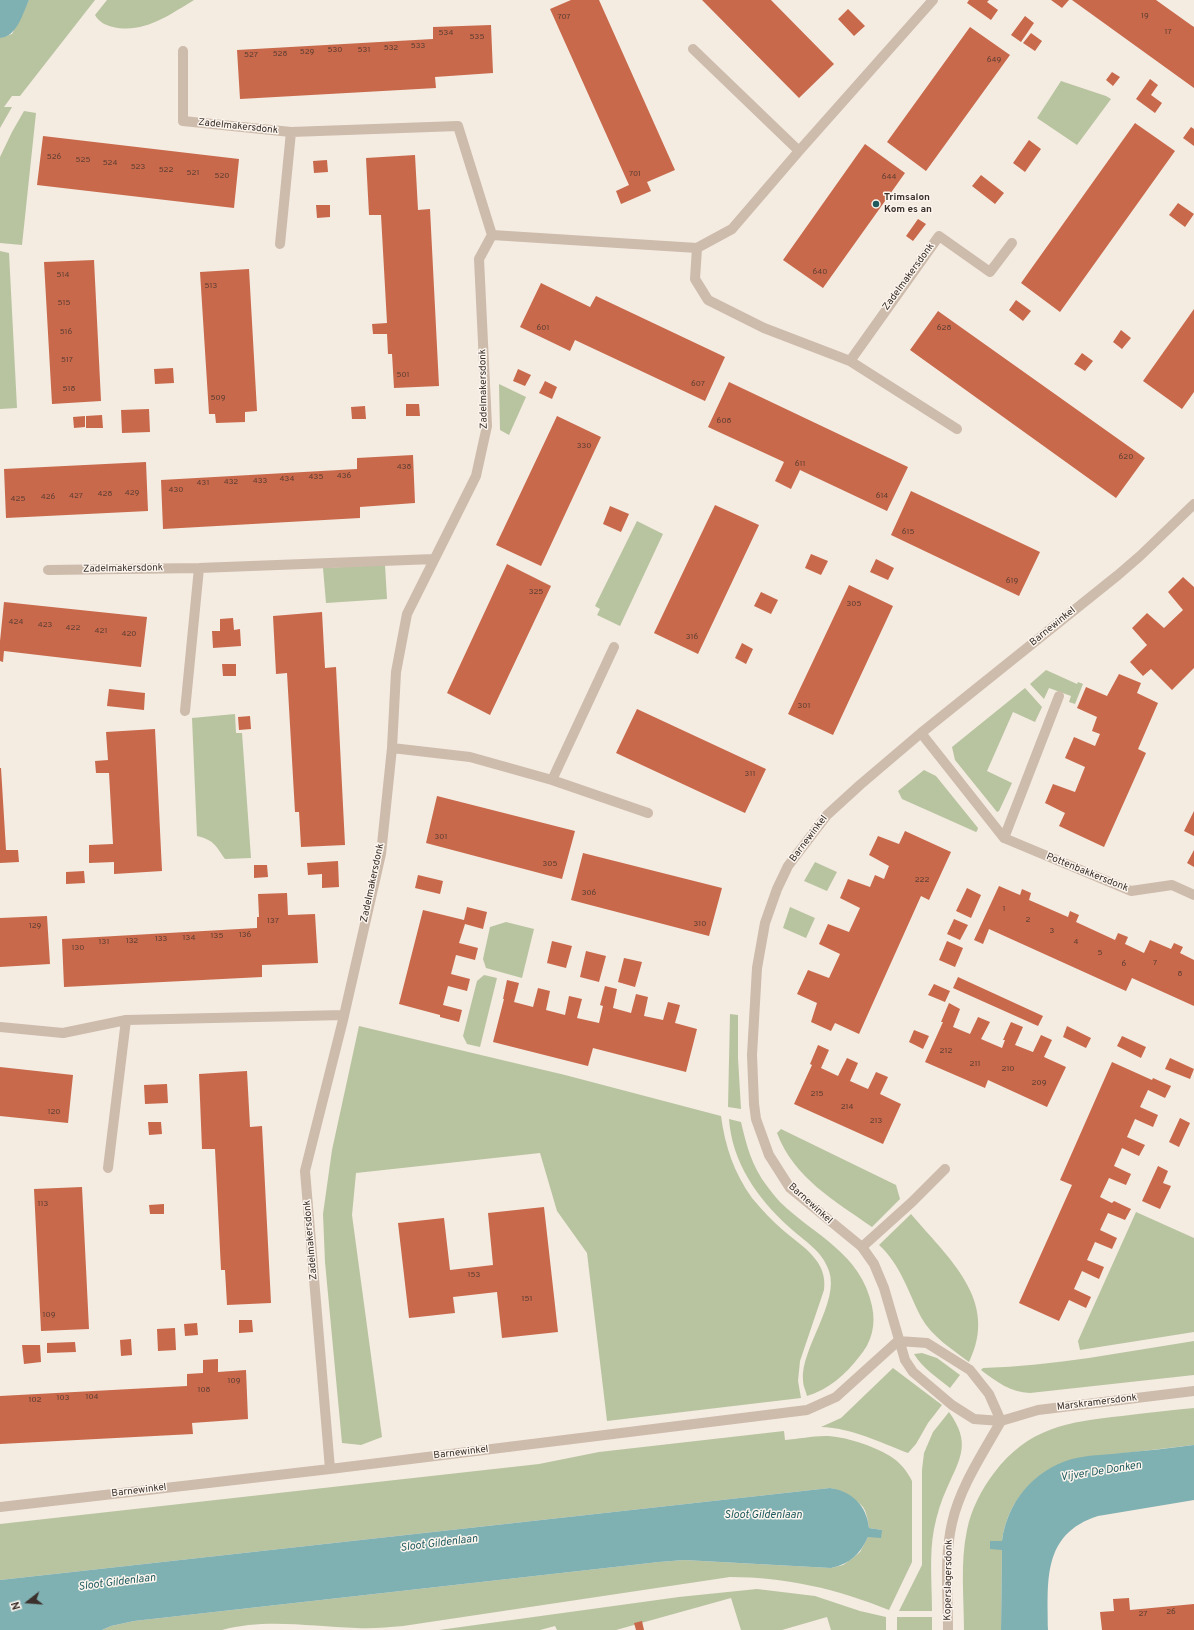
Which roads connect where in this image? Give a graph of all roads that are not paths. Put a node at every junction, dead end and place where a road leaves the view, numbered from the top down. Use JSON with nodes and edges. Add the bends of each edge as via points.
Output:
{"nodes":[{"id":1,"x":933,"y":0,"type":"edge"},
{"id":2,"x":693,"y":49,"type":"dead end"},
{"id":3,"x":182,"y":51,"type":"dead end"},
{"id":4,"x":291,"y":132,"type":"junction"},
{"id":5,"x":799,"y":151,"type":"junction"},
{"id":6,"x":492,"y":235,"type":"junction"},
{"id":7,"x":1012,"y":243,"type":"dead end"},
{"id":8,"x":280,"y":244,"type":"dead end"},
{"id":9,"x":697,"y":248,"type":"junction"},
{"id":10,"x":850,"y":361,"type":"junction"},
{"id":11,"x":957,"y":429,"type":"dead end"},
{"id":12,"x":1194,"y":504,"type":"edge"},
{"id":13,"x":434,"y":559,"type":"junction"},
{"id":14,"x":199,"y":568,"type":"junction"},
{"id":15,"x":48,"y":570,"type":"dead end"},
{"id":16,"x":614,"y":647,"type":"dead end"},
{"id":17,"x":1059,"y":696,"type":"dead end"},
{"id":18,"x":185,"y":711,"type":"dead end"},
{"id":19,"x":921,"y":733,"type":"junction"},
{"id":20,"x":392,"y":748,"type":"junction"},
{"id":21,"x":552,"y":780,"type":"junction"},
{"id":22,"x":648,"y":813,"type":"dead end"},
{"id":23,"x":1004,"y":838,"type":"junction"},
{"id":24,"x":1194,"y":895,"type":"edge"},
{"id":25,"x":344,"y":1015,"type":"junction"},
{"id":26,"x":126,"y":1020,"type":"junction"},
{"id":27,"x":0,"y":1027,"type":"edge"},
{"id":28,"x":108,"y":1168,"type":"dead end"},
{"id":29,"x":945,"y":1168,"type":"dead end"},
{"id":30,"x":862,"y":1246,"type":"junction"},
{"id":31,"x":898,"y":1340,"type":"junction"},
{"id":32,"x":1194,"y":1391,"type":"edge"},
{"id":33,"x":1001,"y":1421,"type":"junction"},
{"id":34,"x":330,"y":1469,"type":"junction"},
{"id":35,"x":0,"y":1507,"type":"edge"},
{"id":36,"x":948,"y":1630,"type":"edge"}],
"edges":[{"from":1,"to":5,"type":"street"},
{"from":2,"to":5,"type":"street"},
{"from":3,"to":4,"type":"street","name":"Zadelmakersdonk","via":[[183,121]]},
{"from":4,"to":6,"type":"street","name":"Zadelmakersdonk","via":[[458,126]]},
{"from":4,"to":8,"type":"street","name":"Zadelmakersdonk"},
{"from":5,"to":9,"type":"street","via":[[732,229]]},
{"from":6,"to":9,"type":"street"},
{"from":6,"to":13,"type":"street","name":"Zadelmakersdonk","via":[[479,259],[487,426],[476,476]]},
{"from":7,"to":10,"type":"street","name":"Zadelmakersdonk","via":[[990,272],[939,236]]},
{"from":9,"to":10,"type":"street","via":[[695,279],[708,300],[764,328]]},
{"from":10,"to":11,"type":"street"},
{"from":12,"to":19,"type":"street","name":"Barnewinkel","via":[[1118,575]]},
{"from":13,"to":14,"type":"street","name":"Zadelmakersdonk"},
{"from":13,"to":20,"type":"street","name":"Zadelmakersdonk","via":[[408,614],[396,672]]},
{"from":14,"to":15,"type":"street","name":"Zadelmakersdonk"},
{"from":14,"to":18,"type":"street"},
{"from":16,"to":21,"type":"street"},
{"from":17,"to":23,"type":"street"},
{"from":19,"to":23,"type":"street","name":"Pottenbakkersdonk"},
{"from":19,"to":30,"type":"street","name":"Barnewinkel","via":[[827,815],[788,866],[765,923],[757,968],[752,1055],[754,1104],[756,1119],[768,1155],[790,1188]]},
{"from":20,"to":21,"type":"street","via":[[470,757]]},
{"from":20,"to":25,"type":"street","name":"Zadelmakersdonk","via":[[381,854]]},
{"from":21,"to":22,"type":"street"},
{"from":23,"to":24,"type":"street","name":"Pottenbakkersdonk","via":[[1131,891],[1172,885]]},
{"from":25,"to":26,"type":"street"},
{"from":25,"to":34,"type":"street","name":"Zadelmakersdonk","via":[[305,1171]]},
{"from":26,"to":27,"type":"street","via":[[63,1033]]},
{"from":26,"to":28,"type":"street"},
{"from":29,"to":30,"type":"street","via":[[912,1202]]},
{"from":30,"to":31,"type":"street","name":"Barnewinkel","via":[[874,1264],[884,1288]]},
{"from":31,"to":33,"type":"street","name":"Barnewinkel","via":[[905,1360],[913,1372],[952,1405],[974,1419]]},
{"from":31,"to":33,"type":"street","via":[[927,1343],[970,1370],[989,1394]]},
{"from":31,"to":34,"type":"street","name":"Barnewinkel","via":[[836,1397],[807,1410]]},
{"from":32,"to":33,"type":"street","name":"Marskramersdonk","via":[[1038,1410]]},
{"from":33,"to":36,"type":"street","name":"Koperslagersdonk","via":[[969,1481],[952,1522],[948,1561]]},
{"from":34,"to":35,"type":"street","name":"Barnewinkel"}]}
